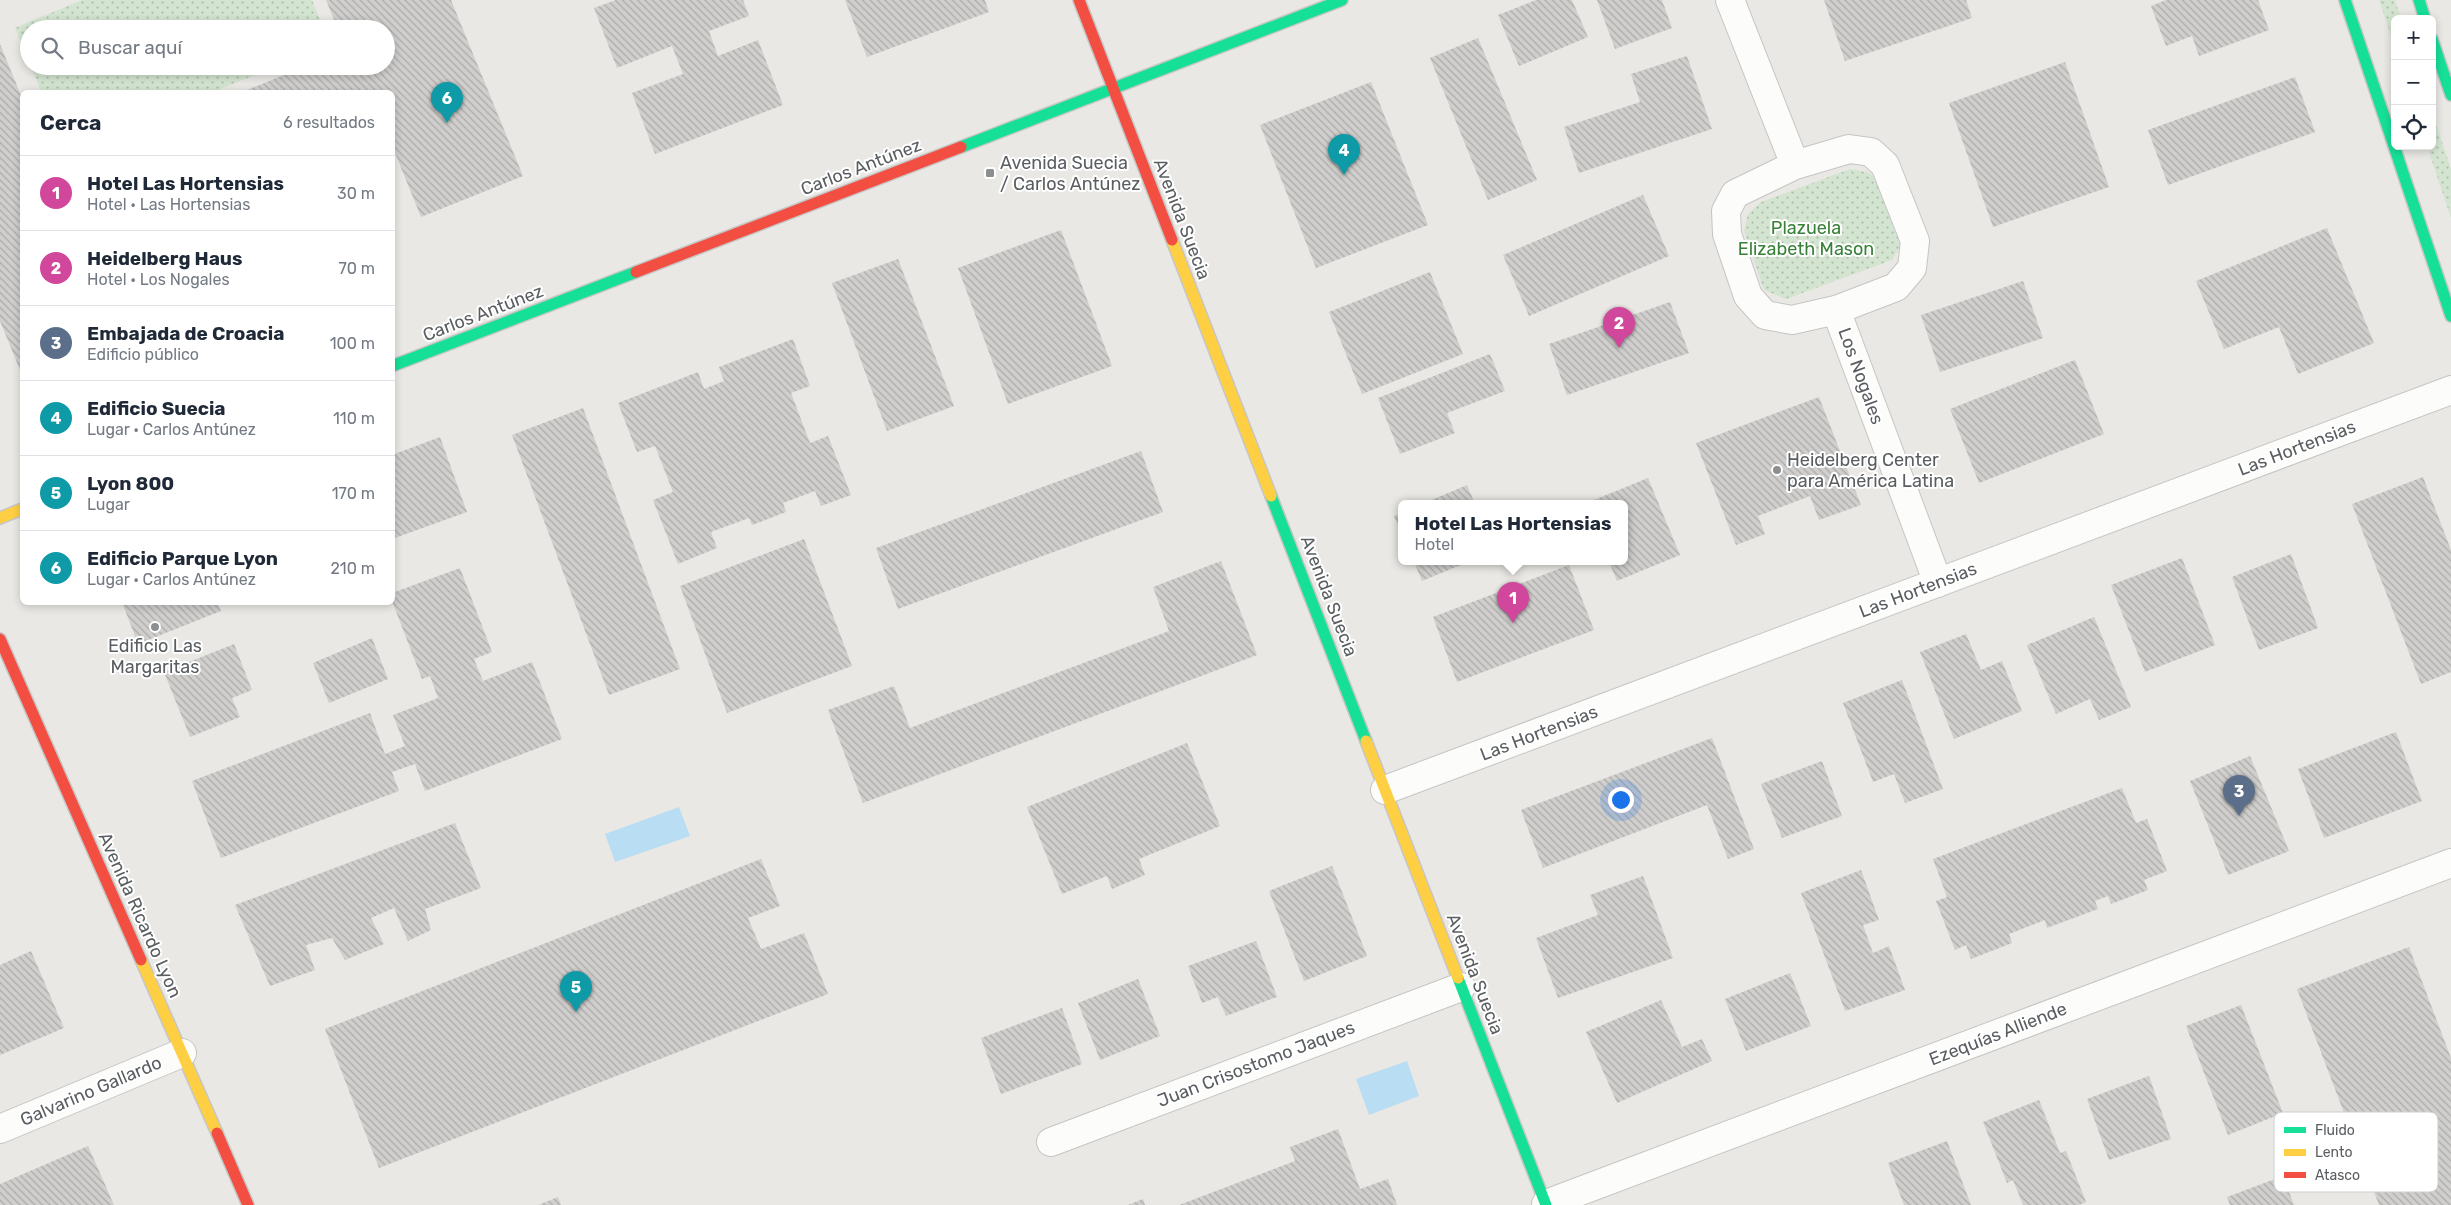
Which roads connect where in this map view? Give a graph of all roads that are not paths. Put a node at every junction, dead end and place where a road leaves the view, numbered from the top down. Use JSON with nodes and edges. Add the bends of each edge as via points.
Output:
{"nodes":[{"id":1,"x":1079,"y":0,"type":"edge"},
{"id":2,"x":1342,"y":0,"type":"edge"},
{"id":3,"x":1730,"y":0,"type":"edge"},
{"id":4,"x":2345,"y":0,"type":"edge"},
{"id":5,"x":2419,"y":0,"type":"edge"},
{"id":6,"x":2425,"y":15,"type":"edge"},
{"id":7,"x":2436,"y":51,"type":"edge"},
{"id":8,"x":1113,"y":87,"type":"junction"},
{"id":9,"x":2451,"y":95,"type":"edge"},
{"id":10,"x":1794,"y":165,"type":"junction"},
{"id":11,"x":1836,"y":310,"type":"junction"},
{"id":12,"x":2451,"y":316,"type":"edge"},
{"id":13,"x":395,"y":365,"type":"edge"},
{"id":14,"x":2451,"y":390,"type":"edge"},
{"id":15,"x":20,"y":510,"type":"edge"},
{"id":16,"x":0,"y":518,"type":"edge"},
{"id":17,"x":1938,"y":583,"type":"junction"},
{"id":18,"x":0,"y":639,"type":"edge"},
{"id":19,"x":1385,"y":790,"type":"junction"},
{"id":20,"x":2451,"y":863,"type":"edge"},
{"id":21,"x":1461,"y":987,"type":"junction"},
{"id":22,"x":182,"y":1053,"type":"junction"},
{"id":23,"x":0,"y":1129,"type":"edge"},
{"id":24,"x":1051,"y":1142,"type":"dead end"},
{"id":25,"x":248,"y":1205,"type":"edge"},
{"id":26,"x":1546,"y":1205,"type":"edge"}],
"edges":[{"from":1,"to":8,"type":"street","name":"Avenida Suecia"},
{"from":2,"to":8,"type":"street","name":"Carlos Antúnez"},
{"from":3,"to":10,"type":"street"},
{"from":4,"to":12,"type":"street"},
{"from":5,"to":6,"type":"street"},
{"from":7,"to":9,"type":"street"},
{"from":8,"to":13,"type":"street","name":"Carlos Antúnez"},
{"from":8,"to":19,"type":"street","name":"Avenida Suecia"},
{"from":10,"to":11,"type":"street","name":"Los Nogales","via":[[1735,194],[1726,211],[1726,234],[1748,296],[1765,315],[1792,320]]},
{"from":10,"to":11,"type":"street","name":"Los Nogales","via":[[1849,149],[1871,152],[1885,165],[1915,241],[1912,268],[1896,286]]},
{"from":11,"to":17,"type":"street","name":"Los Nogales"},
{"from":14,"to":17,"type":"street","name":"Las Hortensias"},
{"from":15,"to":16,"type":"street"},
{"from":17,"to":19,"type":"street","name":"Las Hortensias"},
{"from":18,"to":22,"type":"street","name":"Avenida Ricardo Lyon"},
{"from":19,"to":21,"type":"street","name":"Avenida Suecia"},
{"from":20,"to":26,"type":"street","name":"Ezequías Alliende"},
{"from":21,"to":24,"type":"street","name":"Juan Crisostomo Jaques"},
{"from":21,"to":26,"type":"street","name":"Avenida Suecia"},
{"from":22,"to":23,"type":"street","name":"Galvarino Gallardo"},
{"from":22,"to":25,"type":"street","name":"Avenida Ricardo Lyon"}]}
